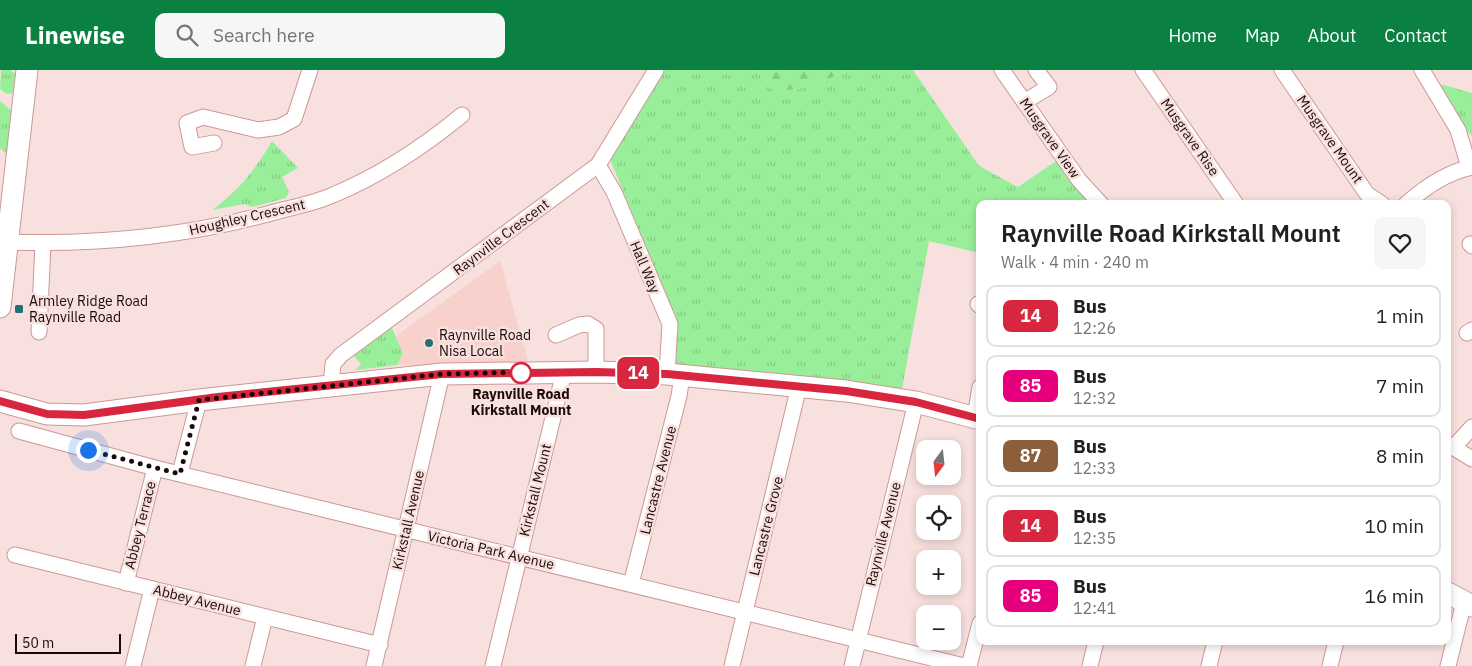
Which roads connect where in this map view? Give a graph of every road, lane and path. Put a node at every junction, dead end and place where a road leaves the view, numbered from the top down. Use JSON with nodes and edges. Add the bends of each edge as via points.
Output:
{"nodes":[{"id":1,"x":27,"y":70,"type":"edge"},
{"id":2,"x":310,"y":70,"type":"edge"},
{"id":3,"x":656,"y":70,"type":"edge"},
{"id":4,"x":1002,"y":70,"type":"edge"},
{"id":5,"x":1036,"y":70,"type":"edge"},
{"id":6,"x":1143,"y":70,"type":"edge"},
{"id":7,"x":1282,"y":70,"type":"edge"},
{"id":8,"x":1422,"y":70,"type":"edge"},
{"id":9,"x":1024,"y":102,"type":"junction"},
{"id":10,"x":462,"y":115,"type":"dead end"},
{"id":11,"x":214,"y":143,"type":"dead end"},
{"id":12,"x":598,"y":164,"type":"junction"},
{"id":13,"x":1470,"y":167,"type":"edge"},
{"id":14,"x":6,"y":193,"type":"edge"},
{"id":15,"x":1096,"y":200,"type":"edge"},
{"id":16,"x":1233,"y":200,"type":"edge"},
{"id":17,"x":1376,"y":200,"type":"edge"},
{"id":18,"x":1410,"y":200,"type":"edge"},
{"id":19,"x":8,"y":242,"type":"junction"},
{"id":20,"x":43,"y":243,"type":"junction"},
{"id":21,"x":0,"y":307,"type":"edge"},
{"id":22,"x":39,"y":332,"type":"dead end"},
{"id":23,"x":556,"y":335,"type":"dead end"},
{"id":24,"x":564,"y":372,"type":"junction"},
{"id":25,"x":596,"y":372,"type":"junction"},
{"id":26,"x":442,"y":374,"type":"junction"},
{"id":27,"x":674,"y":375,"type":"junction"},
{"id":28,"x":331,"y":384,"type":"junction"},
{"id":29,"x":798,"y":386,"type":"junction"},
{"id":30,"x":199,"y":400,"type":"junction"},
{"id":31,"x":0,"y":401,"type":"edge"},
{"id":32,"x":916,"y":402,"type":"junction"},
{"id":33,"x":976,"y":418,"type":"edge"},
{"id":34,"x":1472,"y":427,"type":"edge"},
{"id":35,"x":19,"y":431,"type":"dead end"},
{"id":36,"x":1451,"y":445,"type":"edge"},
{"id":37,"x":1451,"y":447,"type":"edge"},
{"id":38,"x":1472,"y":459,"type":"edge"},
{"id":39,"x":155,"y":468,"type":"junction"},
{"id":40,"x":180,"y":474,"type":"junction"},
{"id":41,"x":406,"y":530,"type":"junction"},
{"id":42,"x":15,"y":555,"type":"dead end"},
{"id":43,"x":519,"y":556,"type":"junction"},
{"id":44,"x":126,"y":582,"type":"junction"},
{"id":45,"x":631,"y":584,"type":"junction"},
{"id":46,"x":152,"y":589,"type":"junction"},
{"id":47,"x":1461,"y":600,"type":"edge"},
{"id":48,"x":745,"y":612,"type":"junction"},
{"id":49,"x":265,"y":617,"type":"junction"},
{"id":50,"x":858,"y":639,"type":"junction"},
{"id":51,"x":976,"y":639,"type":"edge"},
{"id":52,"x":380,"y":645,"type":"junction"},
{"id":53,"x":1095,"y":645,"type":"edge"},
{"id":54,"x":1214,"y":645,"type":"edge"},
{"id":55,"x":1335,"y":645,"type":"edge"},
{"id":56,"x":132,"y":666,"type":"edge"},
{"id":57,"x":253,"y":666,"type":"edge"},
{"id":58,"x":374,"y":666,"type":"edge"},
{"id":59,"x":494,"y":666,"type":"edge"},
{"id":60,"x":732,"y":666,"type":"edge"},
{"id":61,"x":852,"y":666,"type":"edge"},
{"id":62,"x":964,"y":666,"type":"edge"},
{"id":63,"x":969,"y":666,"type":"edge"},
{"id":64,"x":1090,"y":666,"type":"edge"},
{"id":65,"x":1208,"y":666,"type":"edge"},
{"id":66,"x":1330,"y":666,"type":"edge"},
{"id":67,"x":1448,"y":666,"type":"edge"}],
"edges":[{"from":1,"to":14,"type":"street"},
{"from":2,"to":11,"type":"street","via":[[294,119],[279,127],[258,130],[203,117],[187,123],[192,146]]},
{"from":3,"to":12,"type":"street","name":"Raynville Crescent"},
{"from":4,"to":9,"type":"street","name":"Musgrave View"},
{"from":5,"to":9,"type":"street","via":[[1049,87]]},
{"from":6,"to":16,"type":"street","name":"Musgrave Rise"},
{"from":7,"to":17,"type":"street","name":"Musgrave Mount","via":[[1367,194]]},
{"from":8,"to":13,"type":"street","via":[[1458,130]]},
{"from":9,"to":15,"type":"street","name":"Musgrave View"},
{"from":10,"to":20,"type":"street","name":"Houghley Crescent","via":[[433,138],[368,178],[332,196],[300,206],[198,230],[97,241]]},
{"from":12,"to":27,"type":"street","name":"Hall Way","via":[[614,192],[670,324]]},
{"from":12,"to":28,"type":"street","name":"Raynville Crescent","via":[[341,355],[333,364]]},
{"from":13,"to":18,"type":"street","via":[[1422,189]]},
{"from":14,"to":19,"type":"street"},
{"from":19,"to":20,"type":"street","name":"Houghley Crescent"},
{"from":19,"to":21,"type":"street"},
{"from":20,"to":22,"type":"street"},
{"from":23,"to":25,"type":"street","via":[[579,325],[588,324],[596,329]]},
{"from":24,"to":25,"type":"street"},
{"from":24,"to":26,"type":"street"},
{"from":24,"to":43,"type":"street","name":"Kirkstall Mount"},
{"from":25,"to":27,"type":"street"},
{"from":26,"to":28,"type":"street"},
{"from":26,"to":41,"type":"street","name":"Kirkstall Avenue"},
{"from":27,"to":29,"type":"street"},
{"from":27,"to":45,"type":"street","name":"Lancastre Avenue","via":[[679,396]]},
{"from":28,"to":30,"type":"street"},
{"from":29,"to":32,"type":"street"},
{"from":29,"to":48,"type":"street","name":"Lancastre Grove"},
{"from":30,"to":31,"type":"street","via":[[84,415],[47,414]]},
{"from":30,"to":40,"type":"street"},
{"from":32,"to":33,"type":"street"},
{"from":32,"to":50,"type":"street","name":"Raynville Avenue"},
{"from":34,"to":36,"type":"street"},
{"from":35,"to":39,"type":"street","name":"Victoria Park Avenue"},
{"from":37,"to":38,"type":"street"},
{"from":39,"to":40,"type":"street","name":"Victoria Park Avenue"},
{"from":39,"to":44,"type":"street","name":"Abbey Terrace"},
{"from":40,"to":41,"type":"street","name":"Victoria Park Avenue"},
{"from":41,"to":43,"type":"street","name":"Victoria Park Avenue"},
{"from":41,"to":52,"type":"street","name":"Kirkstall Avenue"},
{"from":42,"to":44,"type":"street","name":"Abbey Avenue"},
{"from":43,"to":45,"type":"street","name":"Victoria Park Avenue"},
{"from":43,"to":59,"type":"street","name":"Kirkstall Mount"},
{"from":44,"to":46,"type":"street","name":"Abbey Avenue"},
{"from":45,"to":48,"type":"street","name":"Victoria Park Avenue"},
{"from":46,"to":49,"type":"street","name":"Abbey Avenue"},
{"from":46,"to":56,"type":"street"},
{"from":47,"to":67,"type":"street"},
{"from":48,"to":50,"type":"street","name":"Victoria Park Avenue"},
{"from":48,"to":60,"type":"street","name":"Lancastre Grove"},
{"from":49,"to":52,"type":"street","name":"Abbey Avenue"},
{"from":49,"to":57,"type":"street"},
{"from":50,"to":61,"type":"street","name":"Raynville Avenue"},
{"from":50,"to":62,"type":"street","name":"Victoria Park Avenue"},
{"from":51,"to":63,"type":"street"},
{"from":52,"to":58,"type":"street","name":"Kirkstall Avenue"},
{"from":53,"to":64,"type":"street"},
{"from":54,"to":65,"type":"street"},
{"from":55,"to":66,"type":"street"}]}
